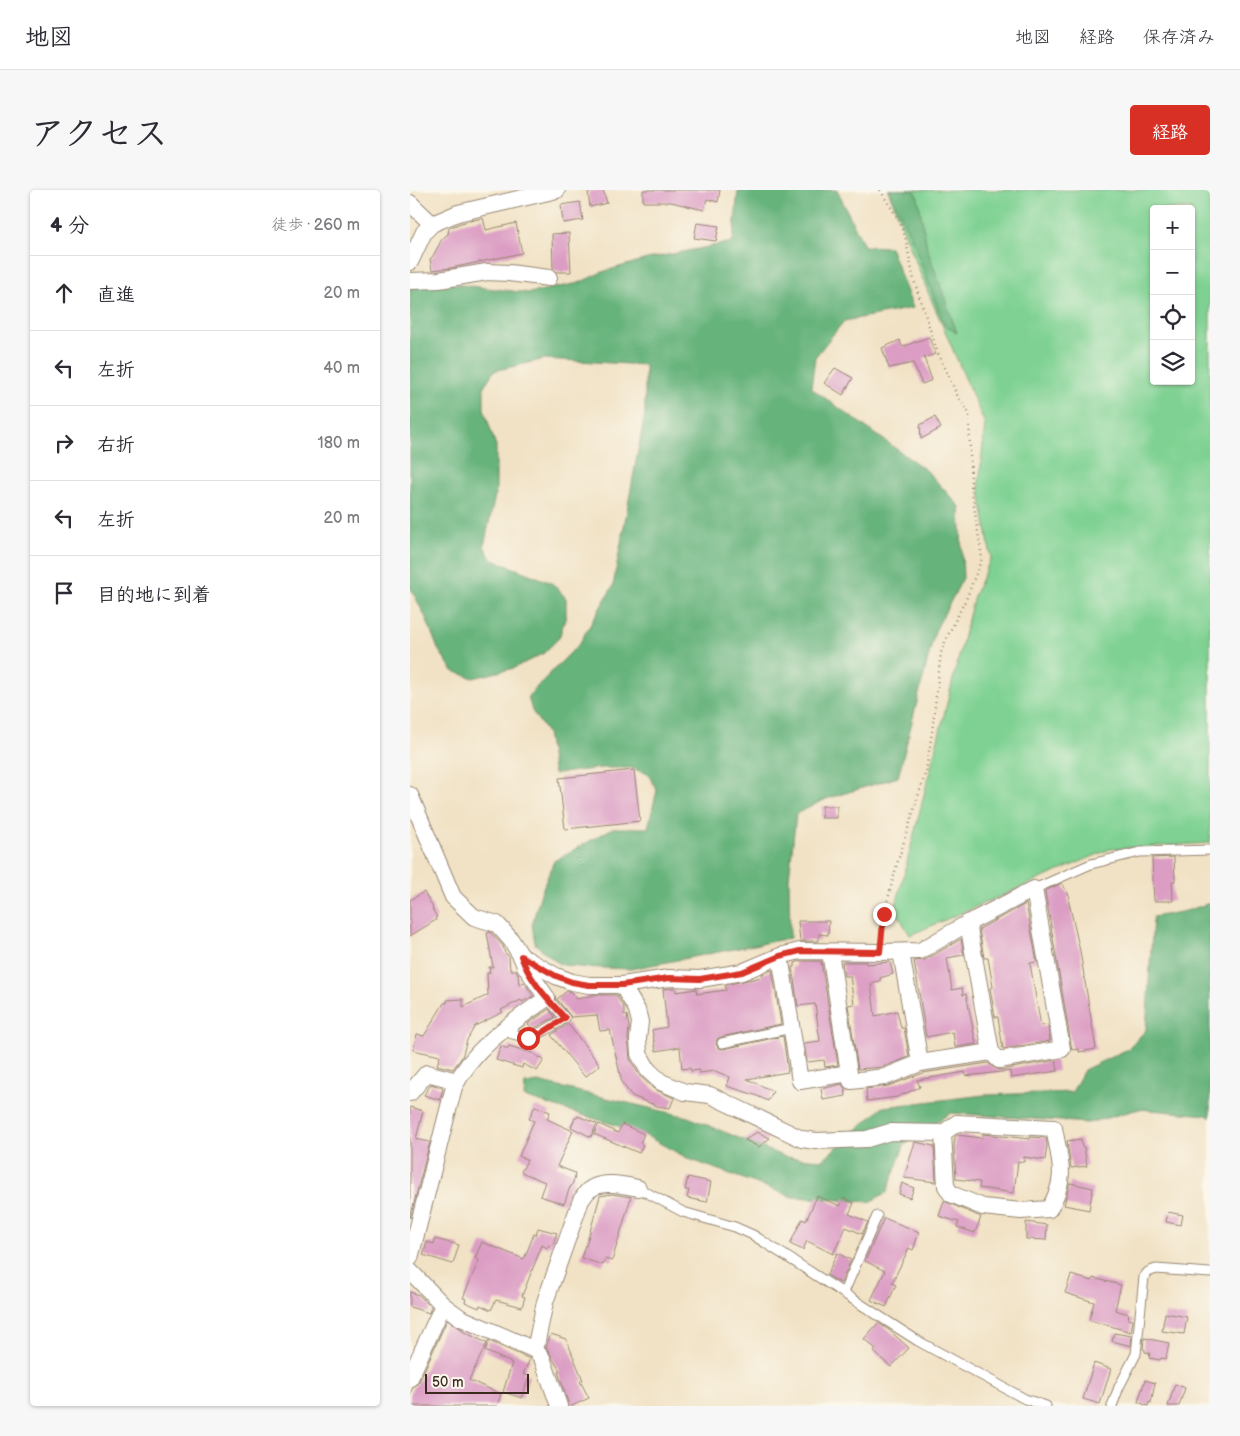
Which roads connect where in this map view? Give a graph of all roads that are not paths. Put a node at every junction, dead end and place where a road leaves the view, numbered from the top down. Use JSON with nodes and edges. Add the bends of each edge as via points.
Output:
{"nodes":[{"id":1,"x":556,"y":190,"type":"edge"},
{"id":2,"x":410,"y":203,"type":"edge"},
{"id":3,"x":432,"y":224,"type":"junction"},
{"id":4,"x":410,"y":262,"type":"edge"},
{"id":5,"x":548,"y":278,"type":"dead end"},
{"id":6,"x":410,"y":281,"type":"edge"},
{"id":7,"x":410,"y":795,"type":"edge"},
{"id":8,"x":1210,"y":850,"type":"edge"},
{"id":9,"x":1034,"y":889,"type":"junction"},
{"id":10,"x":968,"y":923,"type":"junction"},
{"id":11,"x":830,"y":952,"type":"junction"},
{"id":12,"x":901,"y":952,"type":"junction"},
{"id":13,"x":521,"y":956,"type":"junction"},
{"id":14,"x":780,"y":956,"type":"junction"},
{"id":15,"x":622,"y":985,"type":"junction"},
{"id":16,"x":547,"y":998,"type":"junction"},
{"id":17,"x":792,"y":1028,"type":"junction"},
{"id":18,"x":502,"y":1030,"type":"junction"},
{"id":19,"x":722,"y":1043,"type":"dead end"},
{"id":20,"x":991,"y":1052,"type":"junction"},
{"id":21,"x":920,"y":1062,"type":"junction"},
{"id":22,"x":849,"y":1073,"type":"junction"},
{"id":23,"x":457,"y":1081,"type":"junction"},
{"id":24,"x":410,"y":1093,"type":"edge"},
{"id":25,"x":943,"y":1133,"type":"junction"},
{"id":26,"x":638,"y":1188,"type":"joint"},
{"id":27,"x":877,"y":1216,"type":"dead end"},
{"id":28,"x":410,"y":1258,"type":"edge"},
{"id":29,"x":410,"y":1271,"type":"edge"},
{"id":30,"x":1210,"y":1273,"type":"edge"},
{"id":31,"x":844,"y":1292,"type":"junction"},
{"id":32,"x":443,"y":1305,"type":"junction"},
{"id":33,"x":535,"y":1350,"type":"junction"},
{"id":34,"x":412,"y":1368,"type":"edge"},
{"id":35,"x":1023,"y":1402,"type":"edge"},
{"id":36,"x":559,"y":1406,"type":"edge"},
{"id":37,"x":1046,"y":1406,"type":"edge"},
{"id":38,"x":1112,"y":1406,"type":"edge"}],
"edges":[{"from":1,"to":3,"type":"street","via":[[458,213]]},
{"from":2,"to":3,"type":"street"},
{"from":3,"to":4,"type":"street","via":[[424,232]]},
{"from":5,"to":6,"type":"street","via":[[487,272]]},
{"from":7,"to":13,"type":"street","via":[[453,897],[474,917],[497,924]]},
{"from":8,"to":9,"type":"lane","via":[[1140,852],[1091,864]]},
{"from":9,"to":10,"type":"street"},
{"from":9,"to":20,"type":"street","via":[[1062,1050],[999,1060]]},
{"from":10,"to":12,"type":"street","via":[[920,950]]},
{"from":10,"to":20,"type":"street"},
{"from":11,"to":12,"type":"street"},
{"from":11,"to":14,"type":"street","via":[[800,951]]},
{"from":11,"to":22,"type":"street"},
{"from":12,"to":21,"type":"street"},
{"from":13,"to":15,"type":"street","via":[[572,982]]},
{"from":13,"to":16,"type":"street"},
{"from":14,"to":15,"type":"street","via":[[742,972]]},
{"from":14,"to":17,"type":"street"},
{"from":15,"to":25,"type":"street","via":[[637,1010],[640,1022],[639,1054],[648,1070],[662,1082],[685,1092],[710,1096],[802,1139],[867,1139],[890,1132]]},
{"from":16,"to":18,"type":"street"},
{"from":16,"to":18,"type":"lane","via":[[565,1018],[539,1035],[528,1038]]},
{"from":17,"to":19,"type":"lane"},
{"from":17,"to":22,"type":"street","via":[[800,1081]]},
{"from":18,"to":23,"type":"street","via":[[476,1054]]},
{"from":20,"to":21,"type":"street"},
{"from":21,"to":22,"type":"street","via":[[885,1077],[851,1081]]},
{"from":23,"to":24,"type":"street","via":[[427,1073]]},
{"from":23,"to":28,"type":"street"},
{"from":25,"to":25,"type":"street","via":[[957,1123],[1054,1128],[1062,1176],[1058,1194],[1049,1209],[1021,1211],[983,1206],[951,1194],[946,1186]]},
{"from":26,"to":31,"type":"lane","via":[[683,1212],[753,1235]]},
{"from":26,"to":33,"type":"street","via":[[621,1184],[600,1185],[589,1190],[581,1200],[545,1302]]},
{"from":27,"to":31,"type":"lane"},
{"from":29,"to":32,"type":"street"},
{"from":30,"to":38,"type":"lane","via":[[1156,1269],[1144,1277],[1136,1354]]},
{"from":31,"to":35,"type":"lane","via":[[918,1341]]},
{"from":32,"to":33,"type":"street","via":[[461,1318]]},
{"from":32,"to":34,"type":"street"},
{"from":33,"to":36,"type":"street","via":[[542,1358]]},
{"from":35,"to":37,"type":"lane"}]}
